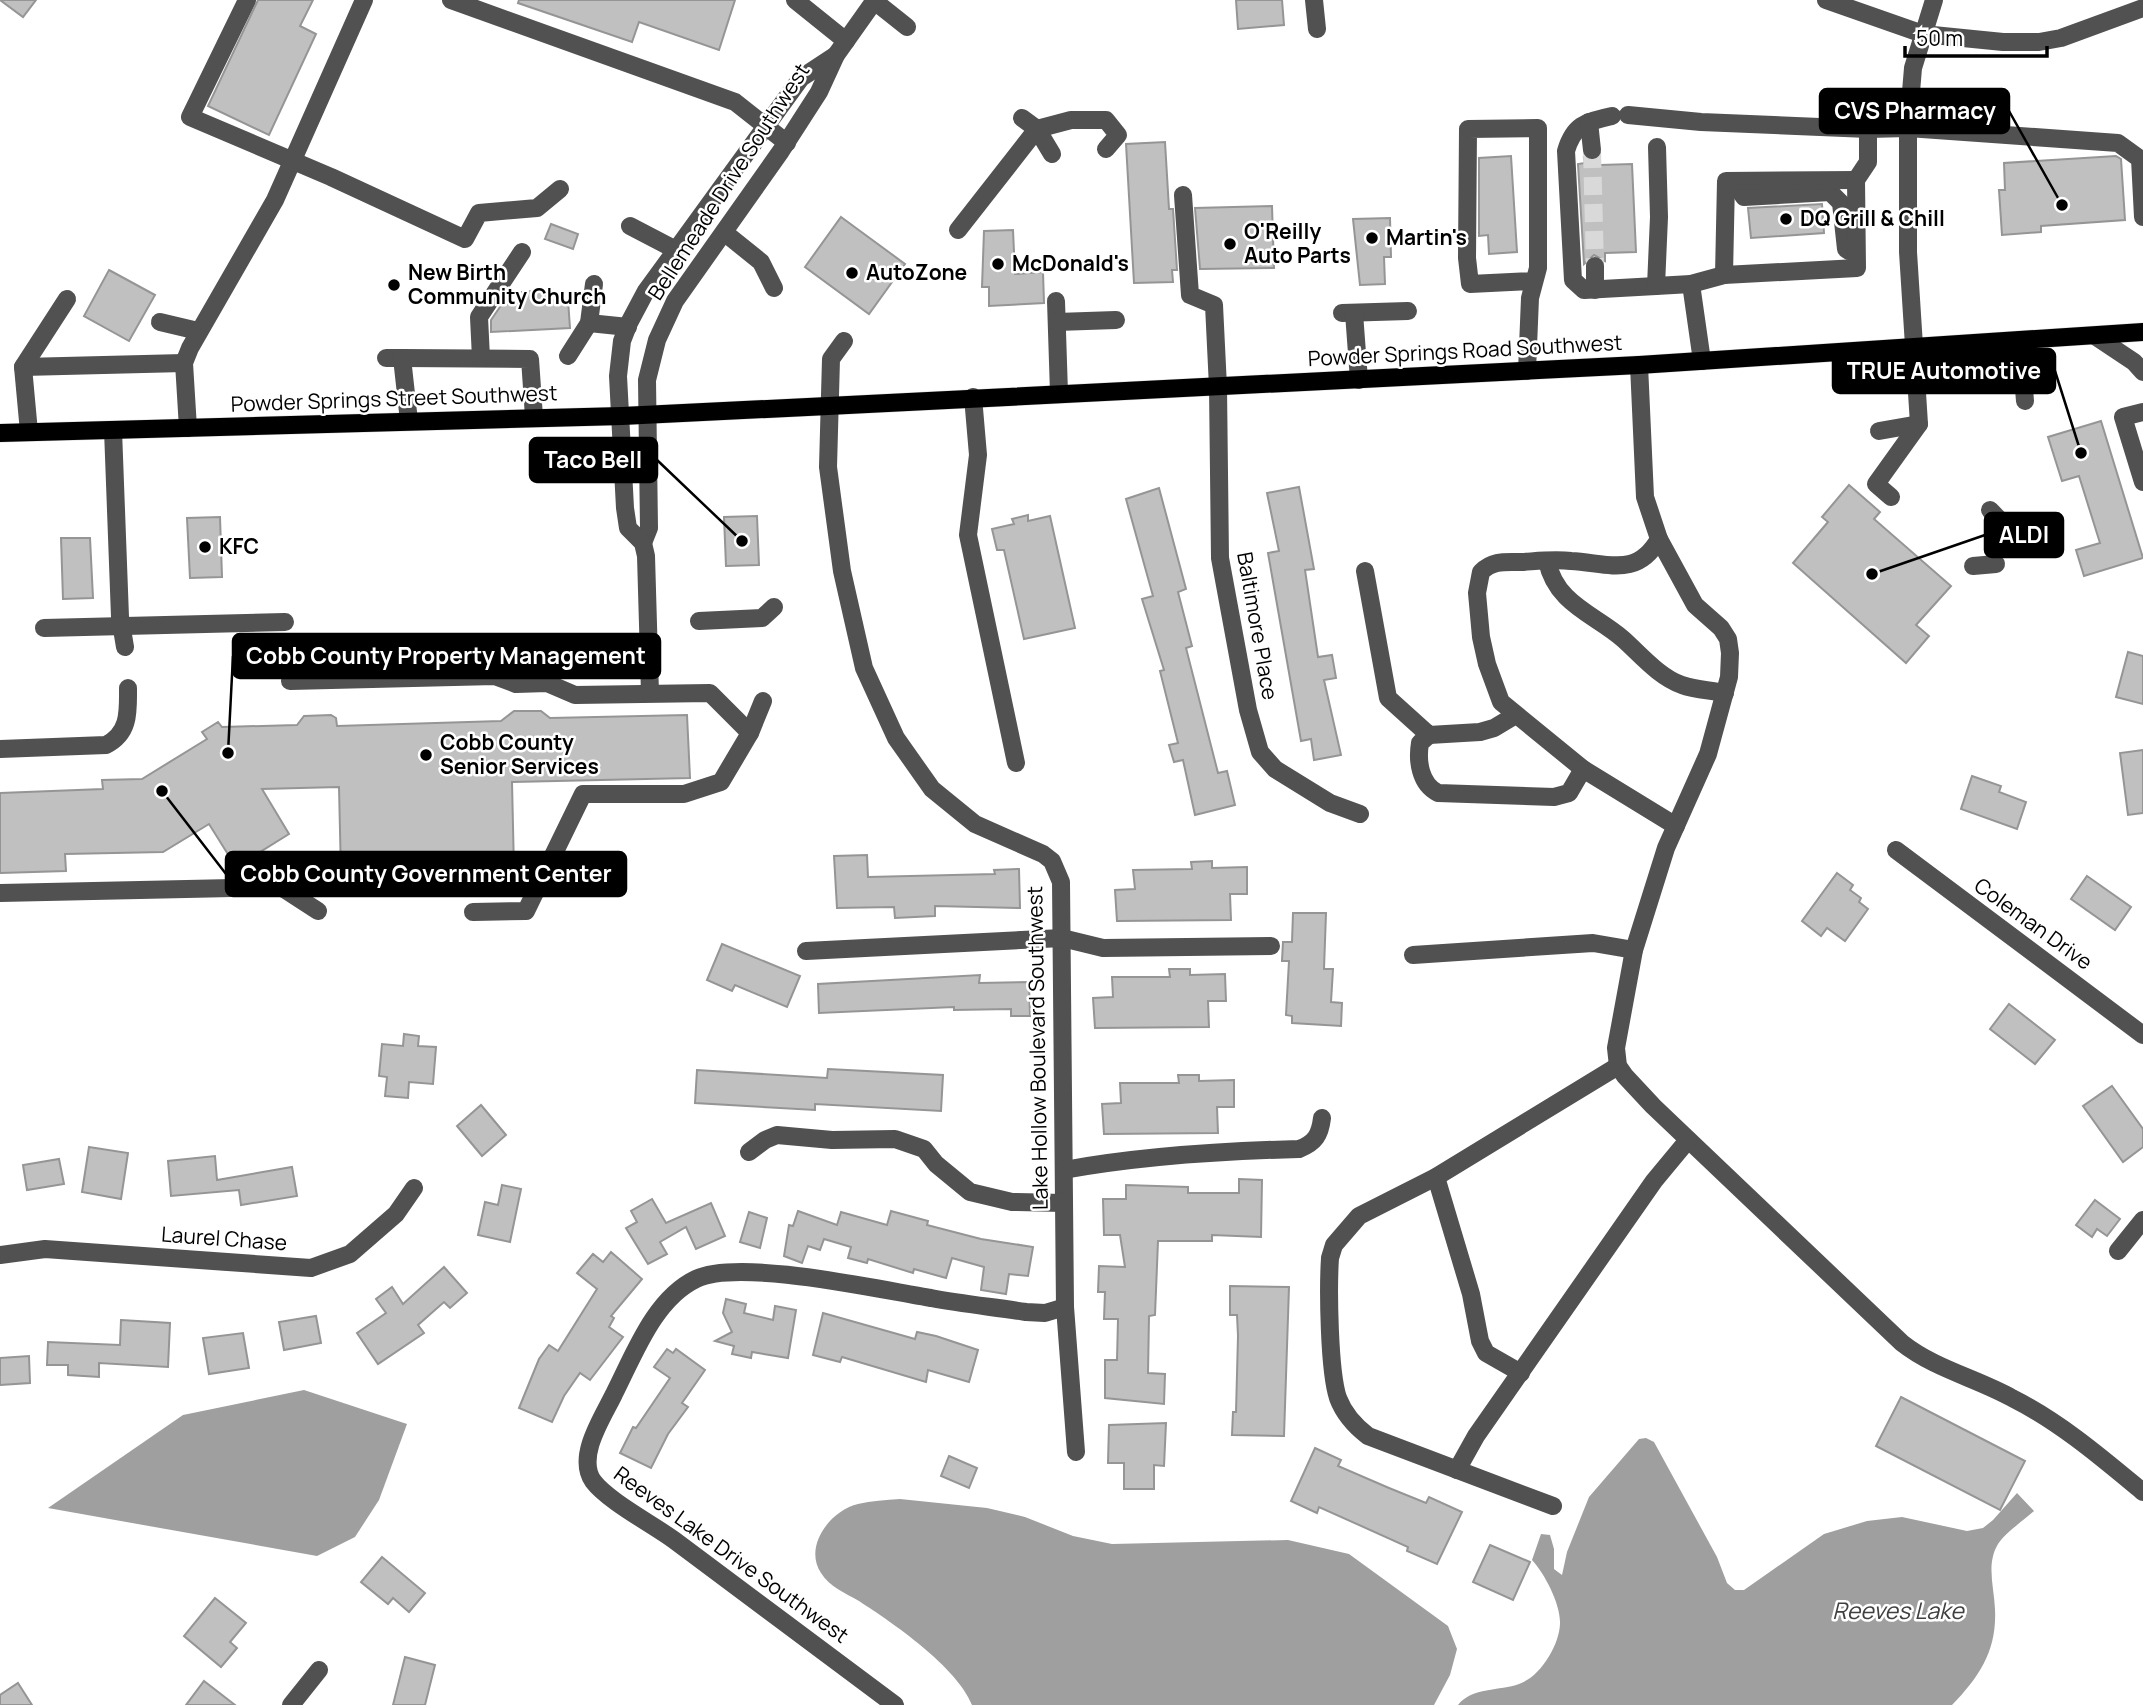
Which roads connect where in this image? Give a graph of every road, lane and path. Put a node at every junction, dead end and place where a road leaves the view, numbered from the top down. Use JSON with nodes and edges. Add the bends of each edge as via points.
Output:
{"nodes":[{"id":1,"x":247,"y":0,"type":"edge"},
{"id":2,"x":364,"y":0,"type":"edge"},
{"id":3,"x":451,"y":0,"type":"edge"},
{"id":4,"x":795,"y":0,"type":"edge"},
{"id":5,"x":874,"y":0,"type":"edge"},
{"id":6,"x":1314,"y":0,"type":"edge"},
{"id":7,"x":1826,"y":0,"type":"edge"},
{"id":8,"x":1934,"y":0,"type":"edge"},
{"id":9,"x":1870,"y":8,"type":"edge"},
{"id":10,"x":2143,"y":8,"type":"edge"},
{"id":11,"x":908,"y":27,"type":"dead end"},
{"id":12,"x":1317,"y":29,"type":"dead end"},
{"id":13,"x":1923,"y":34,"type":"junction"},
{"id":14,"x":841,"y":48,"type":"junction"},
{"id":15,"x":1589,"y":122,"type":"junction"},
{"id":16,"x":1030,"y":124,"type":"junction"},
{"id":17,"x":765,"y":126,"type":"junction"},
{"id":18,"x":1908,"y":128,"type":"junction"},
{"id":19,"x":1868,"y":129,"type":"junction"},
{"id":20,"x":787,"y":143,"type":"junction"},
{"id":21,"x":1657,"y":147,"type":"dead end"},
{"id":22,"x":1106,"y":149,"type":"dead end"},
{"id":23,"x":1592,"y":150,"type":"tunnel mouth"},
{"id":24,"x":1052,"y":154,"type":"dead end"},
{"id":25,"x":292,"y":160,"type":"junction"},
{"id":26,"x":1856,"y":180,"type":"junction"},
{"id":27,"x":1732,"y":181,"type":"junction"},
{"id":28,"x":560,"y":189,"type":"dead end"},
{"id":29,"x":1183,"y":195,"type":"dead end"},
{"id":30,"x":2143,"y":217,"type":"edge"},
{"id":31,"x":630,"y":226,"type":"dead end"},
{"id":32,"x":958,"y":230,"type":"dead end"},
{"id":33,"x":725,"y":233,"type":"junction"},
{"id":34,"x":676,"y":250,"type":"junction"},
{"id":35,"x":522,"y":252,"type":"dead end"},
{"id":36,"x":1857,"y":258,"type":"junction"},
{"id":37,"x":1595,"y":266,"type":"tunnel mouth"},
{"id":38,"x":1724,"y":275,"type":"junction"},
{"id":39,"x":1534,"y":281,"type":"junction"},
{"id":40,"x":594,"y":284,"type":"dead end"},
{"id":41,"x":1691,"y":284,"type":"junction"},
{"id":42,"x":1656,"y":286,"type":"junction"},
{"id":43,"x":774,"y":289,"type":"dead end"},
{"id":44,"x":1595,"y":290,"type":"junction"},
{"id":45,"x":67,"y":299,"type":"dead end"},
{"id":46,"x":1056,"y":301,"type":"dead end"},
{"id":47,"x":1408,"y":311,"type":"dead end"},
{"id":48,"x":1116,"y":320,"type":"dead end"},
{"id":49,"x":160,"y":322,"type":"dead end"},
{"id":50,"x":1056,"y":322,"type":"junction"},
{"id":51,"x":589,"y":323,"type":"junction"},
{"id":52,"x":628,"y":327,"type":"junction"},
{"id":53,"x":198,"y":331,"type":"junction"},
{"id":54,"x":2143,"y":332,"type":"edge"},
{"id":55,"x":2095,"y":336,"type":"junction"},
{"id":56,"x":2020,"y":340,"type":"junction"},
{"id":57,"x":844,"y":341,"type":"dead end"},
{"id":58,"x":1914,"y":346,"type":"junction"},
{"id":59,"x":568,"y":356,"type":"dead end"},
{"id":60,"x":481,"y":358,"type":"junction"},
{"id":61,"x":1702,"y":361,"type":"junction"},
{"id":62,"x":184,"y":363,"type":"junction"},
{"id":63,"x":1639,"y":365,"type":"junction"},
{"id":64,"x":23,"y":367,"type":"junction"},
{"id":65,"x":1527,"y":371,"type":"junction"},
{"id":66,"x":2143,"y":372,"type":"edge"},
{"id":67,"x":1359,"y":380,"type":"junction"},
{"id":68,"x":1218,"y":387,"type":"junction"},
{"id":69,"x":1059,"y":393,"type":"junction"},
{"id":70,"x":973,"y":397,"type":"junction"},
{"id":71,"x":2025,"y":401,"type":"dead end"},
{"id":72,"x":828,"y":406,"type":"junction"},
{"id":73,"x":789,"y":407,"type":"joint"},
{"id":74,"x":2143,"y":412,"type":"edge"},
{"id":75,"x":646,"y":415,"type":"junction"},
{"id":76,"x":622,"y":416,"type":"junction"},
{"id":77,"x":534,"y":417,"type":"junction"},
{"id":78,"x":409,"y":421,"type":"junction"},
{"id":79,"x":1919,"y":424,"type":"junction"},
{"id":80,"x":188,"y":428,"type":"junction"},
{"id":81,"x":113,"y":430,"type":"junction"},
{"id":82,"x":1879,"y":431,"type":"dead end"},
{"id":83,"x":29,"y":432,"type":"junction"},
{"id":84,"x":0,"y":433,"type":"edge"},
{"id":85,"x":2141,"y":474,"type":"edge"},
{"id":86,"x":1891,"y":496,"type":"dead end"},
{"id":87,"x":1990,"y":510,"type":"dead end"},
{"id":88,"x":1659,"y":539,"type":"junction"},
{"id":89,"x":2018,"y":540,"type":"dead end"},
{"id":90,"x":643,"y":543,"type":"junction"},
{"id":91,"x":1547,"y":561,"type":"junction"},
{"id":92,"x":1996,"y":564,"type":"dead end"},
{"id":93,"x":1973,"y":566,"type":"dead end"},
{"id":94,"x":1364,"y":571,"type":"dead end"},
{"id":95,"x":774,"y":607,"type":"dead end"},
{"id":96,"x":699,"y":621,"type":"dead end"},
{"id":97,"x":285,"y":622,"type":"dead end"},
{"id":98,"x":122,"y":626,"type":"junction"},
{"id":99,"x":44,"y":628,"type":"dead end"},
{"id":100,"x":125,"y":647,"type":"dead end"},
{"id":101,"x":290,"y":681,"type":"dead end"},
{"id":102,"x":128,"y":688,"type":"dead end"},
{"id":103,"x":650,"y":693,"type":"junction"},
{"id":104,"x":1724,"y":693,"type":"junction"},
{"id":105,"x":763,"y":701,"type":"dead end"},
{"id":106,"x":1514,"y":716,"type":"junction"},
{"id":107,"x":750,"y":733,"type":"junction"},
{"id":108,"x":1429,"y":734,"type":"junction"},
{"id":109,"x":0,"y":749,"type":"edge"},
{"id":110,"x":1016,"y":762,"type":"dead end"},
{"id":111,"x":1583,"y":769,"type":"junction"},
{"id":112,"x":1360,"y":814,"type":"dead end"},
{"id":113,"x":1676,"y":826,"type":"junction"},
{"id":114,"x":1896,"y":850,"type":"dead end"},
{"id":115,"x":0,"y":893,"type":"edge"},
{"id":116,"x":318,"y":911,"type":"dead end"},
{"id":117,"x":473,"y":912,"type":"dead end"},
{"id":118,"x":1062,"y":938,"type":"junction"},
{"id":119,"x":1271,"y":946,"type":"dead end"},
{"id":120,"x":1634,"y":950,"type":"junction"},
{"id":121,"x":806,"y":951,"type":"dead end"},
{"id":122,"x":1413,"y":955,"type":"dead end"},
{"id":123,"x":2143,"y":1035,"type":"edge"},
{"id":124,"x":1618,"y":1066,"type":"junction"},
{"id":125,"x":1322,"y":1118,"type":"dead end"},
{"id":126,"x":1688,"y":1140,"type":"junction"},
{"id":127,"x":749,"y":1152,"type":"dead end"},
{"id":128,"x":1064,"y":1170,"type":"junction"},
{"id":129,"x":1436,"y":1177,"type":"junction"},
{"id":130,"x":414,"y":1188,"type":"dead end"},
{"id":131,"x":1064,"y":1203,"type":"junction"},
{"id":132,"x":2143,"y":1220,"type":"edge"},
{"id":133,"x":2118,"y":1251,"type":"dead end"},
{"id":134,"x":0,"y":1255,"type":"edge"},
{"id":135,"x":1065,"y":1307,"type":"junction"},
{"id":136,"x":1521,"y":1373,"type":"junction"},
{"id":137,"x":1076,"y":1452,"type":"dead end"},
{"id":138,"x":1457,"y":1470,"type":"junction"},
{"id":139,"x":2143,"y":1492,"type":"edge"},
{"id":140,"x":1553,"y":1506,"type":"dead end"},
{"id":141,"x":319,"y":1670,"type":"dead end"},
{"id":142,"x":291,"y":1705,"type":"edge"},
{"id":143,"x":895,"y":1705,"type":"edge"}],
"edges":[{"from":1,"to":25,"type":"street","via":[[190,117]]},
{"from":2,"to":25,"type":"street"},
{"from":3,"to":17,"type":"street","via":[[735,102]]},
{"from":4,"to":14,"type":"street"},
{"from":5,"to":11,"type":"street"},
{"from":5,"to":14,"type":"street","name":"Bellemeade Drive Southwest"},
{"from":6,"to":12,"type":"street"},
{"from":7,"to":9,"type":"street"},
{"from":8,"to":13,"type":"street"},
{"from":9,"to":13,"type":"street"},
{"from":10,"to":13,"type":"street","via":[[2039,42]]},
{"from":13,"to":18,"type":"street","via":[[1913,68]]},
{"from":14,"to":17,"type":"street","name":"Bellemeade Drive Southwest","via":[[801,78]]},
{"from":14,"to":20,"type":"street","name":"Bellemeade Drive Southwest"},
{"from":15,"to":19,"type":"street","via":[[1620,116]]},
{"from":15,"to":23,"type":"street"},
{"from":15,"to":44,"type":"street","via":[[1571,133],[1566,151],[1573,280],[1584,290]]},
{"from":16,"to":22,"type":"street","via":[[1106,120],[1118,135]]},
{"from":16,"to":24,"type":"street"},
{"from":16,"to":32,"type":"street"},
{"from":17,"to":20,"type":"street"},
{"from":17,"to":34,"type":"street","name":"Bellemeade Drive Southwest"},
{"from":18,"to":19,"type":"street"},
{"from":18,"to":30,"type":"street","via":[[2118,142],[2140,159]]},
{"from":18,"to":58,"type":"street"},
{"from":19,"to":26,"type":"street","via":[[1868,163]]},
{"from":20,"to":33,"type":"street","name":"Bellemeade Drive Southwest"},
{"from":21,"to":42,"type":"street"},
{"from":25,"to":28,"type":"street","via":[[465,239],[479,213],[537,208]]},
{"from":25,"to":53,"type":"street","via":[[275,200]]},
{"from":26,"to":27,"type":"street"},
{"from":26,"to":36,"type":"street"},
{"from":27,"to":36,"type":"street","via":[[1744,197],[1830,192],[1841,203],[1846,249]]},
{"from":27,"to":38,"type":"street","via":[[1726,181]]},
{"from":29,"to":68,"type":"street","name":"Baltimore Place","via":[[1190,295],[1214,305]]},
{"from":31,"to":34,"type":"street"},
{"from":33,"to":43,"type":"street","via":[[761,262]]},
{"from":33,"to":75,"type":"street","name":"Bellemeade Drive Southwest","via":[[675,301],[657,340],[647,380]]},
{"from":34,"to":52,"type":"street","name":"Bellemeade Drive Southwest","via":[[646,291]]},
{"from":35,"to":60,"type":"street","via":[[479,317]]},
{"from":36,"to":38,"type":"street","via":[[1857,268]]},
{"from":37,"to":44,"type":"street"},
{"from":38,"to":41,"type":"street"},
{"from":39,"to":39,"type":"street","via":[[1538,268],[1538,128],[1468,129],[1470,284]]},
{"from":39,"to":65,"type":"street"},
{"from":40,"to":51,"type":"street"},
{"from":41,"to":42,"type":"street"},
{"from":41,"to":61,"type":"street"},
{"from":42,"to":44,"type":"street"},
{"from":45,"to":64,"type":"street"},
{"from":46,"to":50,"type":"street"},
{"from":47,"to":67,"type":"street","via":[[1348,313]]},
{"from":48,"to":50,"type":"street"},
{"from":49,"to":53,"type":"street"},
{"from":50,"to":69,"type":"street"},
{"from":51,"to":52,"type":"street"},
{"from":51,"to":59,"type":"street"},
{"from":52,"to":76,"type":"street","name":"Bellemeade Drive Southwest","via":[[619,360]]},
{"from":53,"to":62,"type":"street"},
{"from":54,"to":55,"type":"main road","name":"Powder Springs Road Southwest"},
{"from":55,"to":56,"type":"main road","name":"Powder Springs Road Southwest"},
{"from":55,"to":66,"type":"street"},
{"from":56,"to":58,"type":"main road","name":"Powder Springs Road Southwest"},
{"from":56,"to":71,"type":"street"},
{"from":57,"to":72,"type":"street","name":"Lake Hollow Boulevard Southwest","via":[[831,359]]},
{"from":58,"to":61,"type":"main road","name":"Powder Springs Road Southwest"},
{"from":58,"to":79,"type":"street"},
{"from":60,"to":77,"type":"street","via":[[530,359]]},
{"from":60,"to":78,"type":"street","via":[[394,358]]},
{"from":61,"to":63,"type":"main road","name":"Powder Springs Road Southwest"},
{"from":62,"to":64,"type":"street"},
{"from":62,"to":80,"type":"street"},
{"from":63,"to":65,"type":"main road","name":"Powder Springs Road Southwest"},
{"from":63,"to":88,"type":"street","via":[[1645,497]]},
{"from":64,"to":83,"type":"street"},
{"from":65,"to":67,"type":"main road","name":"Powder Springs Road Southwest"},
{"from":67,"to":68,"type":"main road","name":"Powder Springs Road Southwest"},
{"from":68,"to":69,"type":"main road","name":"Powder Springs Road Southwest"},
{"from":68,"to":112,"type":"street","name":"Baltimore Place","via":[[1220,558],[1260,752],[1300,786]]},
{"from":69,"to":70,"type":"main road","name":"Powder Springs Road Southwest"},
{"from":70,"to":72,"type":"main road","name":"Powder Springs Road Southwest"},
{"from":70,"to":110,"type":"street","via":[[978,455],[968,535]]},
{"from":72,"to":73,"type":"main road","name":"Powder Springs Road Southwest"},
{"from":72,"to":118,"type":"street","name":"Lake Hollow Boulevard Southwest","via":[[828,467],[842,570],[853,633],[877,702],[913,766],[950,806],[975,824],[1052,861],[1060,882]]},
{"from":73,"to":75,"type":"main road","name":"Powder Springs Street Southwest"},
{"from":74,"to":85,"type":"street","via":[[2123,417]]},
{"from":75,"to":76,"type":"main road","name":"Powder Springs Street Southwest"},
{"from":75,"to":90,"type":"street","name":"Bellemeade Drive Southwest","via":[[649,528]]},
{"from":76,"to":77,"type":"main road","name":"Powder Springs Street Southwest"},
{"from":76,"to":90,"type":"street","name":"Bellemeade Drive Southwest","via":[[628,528]]},
{"from":77,"to":78,"type":"main road","name":"Powder Springs Street Southwest"},
{"from":78,"to":80,"type":"main road","name":"Powder Springs Street Southwest"},
{"from":79,"to":82,"type":"street"},
{"from":79,"to":86,"type":"street","via":[[1876,484]]},
{"from":80,"to":81,"type":"main road","name":"Powder Springs Street Southwest"},
{"from":81,"to":83,"type":"main road","name":"Powder Springs Street Southwest"},
{"from":81,"to":98,"type":"street"},
{"from":83,"to":84,"type":"main road","name":"Powder Springs Street Southwest"},
{"from":87,"to":89,"type":"street"},
{"from":88,"to":91,"type":"street","via":[[1646,557],[1634,564]]},
{"from":88,"to":104,"type":"street","via":[[1695,605],[1728,639],[1729,677]]},
{"from":90,"to":103,"type":"street"},
{"from":91,"to":104,"type":"street","via":[[1554,583],[1576,608],[1622,638],[1670,679],[1683,686]]},
{"from":91,"to":106,"type":"street","via":[[1494,562],[1481,572],[1477,593],[1486,664],[1496,692]]},
{"from":92,"to":93,"type":"street"},
{"from":94,"to":108,"type":"street","via":[[1388,698]]},
{"from":95,"to":96,"type":"street","via":[[762,618]]},
{"from":97,"to":98,"type":"street"},
{"from":98,"to":99,"type":"street"},
{"from":98,"to":100,"type":"street"},
{"from":101,"to":103,"type":"street","via":[[495,676],[516,684],[547,683],[575,695]]},
{"from":102,"to":109,"type":"street","via":[[127,723],[106,745]]},
{"from":103,"to":107,"type":"street","via":[[710,693]]},
{"from":104,"to":113,"type":"street","via":[[1708,754]]},
{"from":105,"to":107,"type":"street"},
{"from":106,"to":108,"type":"street","via":[[1480,732]]},
{"from":106,"to":111,"type":"street"},
{"from":107,"to":117,"type":"street","via":[[721,782],[684,794],[583,794],[526,911]]},
{"from":108,"to":111,"type":"street","via":[[1420,743],[1419,765],[1438,793],[1554,797],[1569,793]]},
{"from":111,"to":113,"type":"street"},
{"from":113,"to":120,"type":"street"},
{"from":114,"to":123,"type":"street","name":"Coleman Drive"},
{"from":115,"to":116,"type":"street","via":[[281,887]]},
{"from":118,"to":119,"type":"street","via":[[1103,948]]},
{"from":118,"to":121,"type":"street"},
{"from":118,"to":128,"type":"street","name":"Lake Hollow Boulevard Southwest"},
{"from":120,"to":122,"type":"street","via":[[1593,943]]},
{"from":120,"to":124,"type":"street","via":[[1616,1048]]},
{"from":124,"to":126,"type":"street"},
{"from":124,"to":129,"type":"street"},
{"from":125,"to":128,"type":"street","via":[[1320,1134],[1310,1146],[1299,1149],[1214,1152]]},
{"from":126,"to":136,"type":"street","via":[[1654,1181]]},
{"from":126,"to":139,"type":"street","via":[[1918,1356],[2011,1397],[2053,1422]]},
{"from":127,"to":131,"type":"street","via":[[777,1135],[895,1139],[924,1149],[970,1192],[1012,1202]]},
{"from":128,"to":131,"type":"street","name":"Lake Hollow Boulevard Southwest"},
{"from":129,"to":136,"type":"street","via":[[1480,1340],[1486,1353]]},
{"from":129,"to":138,"type":"street","via":[[1359,1216],[1334,1245],[1329,1273],[1334,1367],[1338,1398],[1356,1427],[1368,1436]]},
{"from":130,"to":134,"type":"street","name":"Laurel Chase","via":[[396,1214],[350,1254],[311,1268],[45,1249]]},
{"from":131,"to":135,"type":"street","name":"Lake Hollow Boulevard Southwest"},
{"from":132,"to":133,"type":"street"},
{"from":135,"to":137,"type":"street","name":"Lake Hollow Boulevard Southwest"},
{"from":135,"to":143,"type":"street","name":"Reeves Lake Drive Southwest","via":[[1026,1311],[756,1273],[697,1278],[680,1289],[642,1337],[601,1420],[586,1467],[603,1492]]},
{"from":136,"to":138,"type":"street"},
{"from":138,"to":140,"type":"street"},
{"from":141,"to":142,"type":"street"}]}
